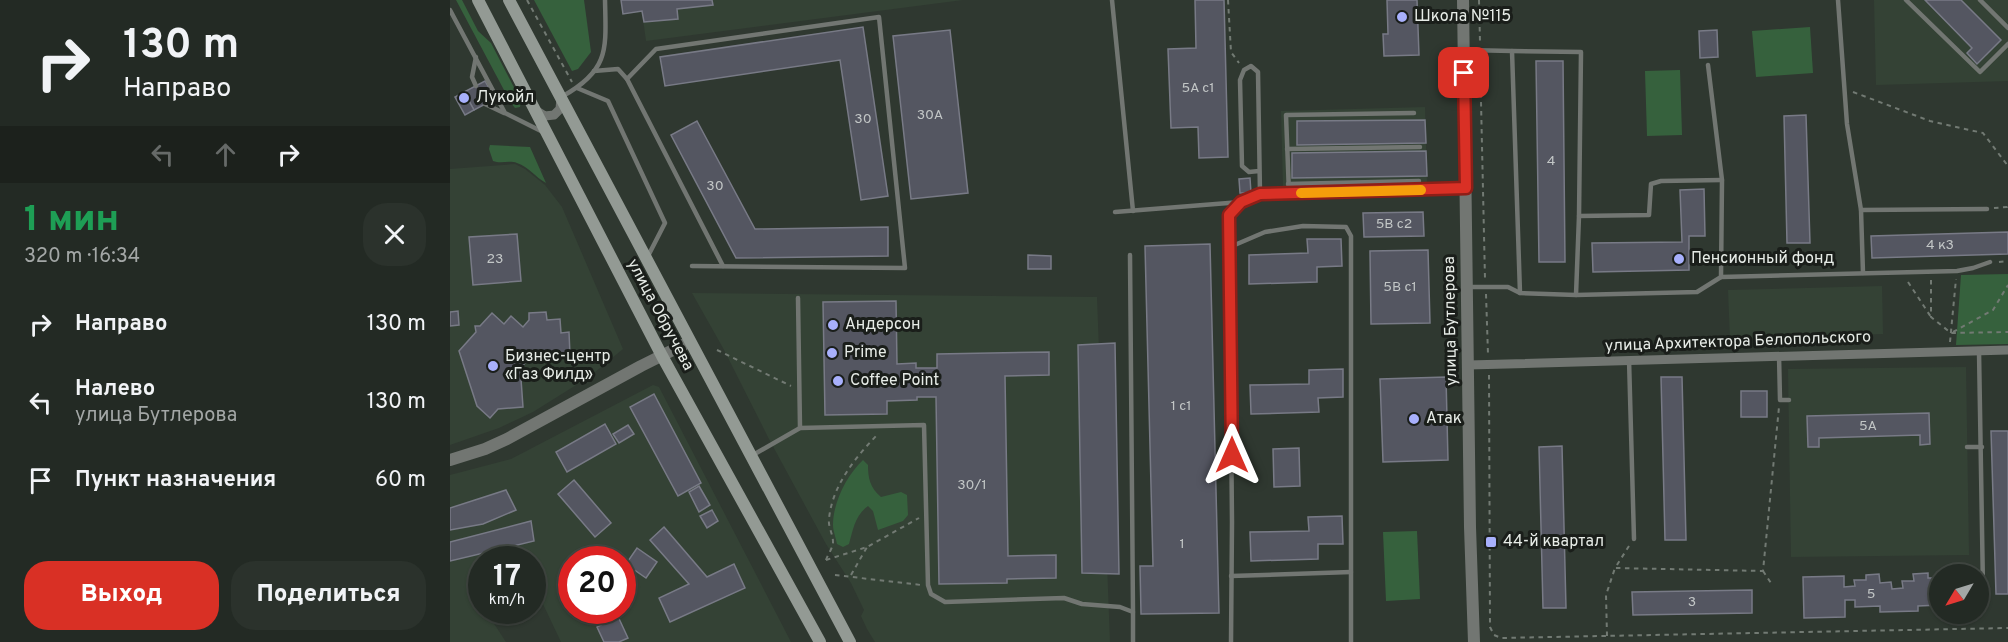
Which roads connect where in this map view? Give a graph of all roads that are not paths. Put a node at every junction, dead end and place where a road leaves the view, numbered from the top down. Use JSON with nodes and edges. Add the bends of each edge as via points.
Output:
{"nodes":[{"id":1,"x":478,"y":0,"type":"edge"},
{"id":2,"x":509,"y":0,"type":"edge"},
{"id":3,"x":605,"y":0,"type":"edge"},
{"id":4,"x":1112,"y":0,"type":"edge"},
{"id":5,"x":1463,"y":0,"type":"edge"},
{"id":6,"x":1838,"y":0,"type":"edge"},
{"id":7,"x":1906,"y":0,"type":"edge"},
{"id":8,"x":1980,"y":0,"type":"edge"},
{"id":9,"x":450,"y":11,"type":"edge"},
{"id":10,"x":2008,"y":28,"type":"edge"},
{"id":11,"x":2008,"y":44,"type":"edge"},
{"id":12,"x":1463,"y":50,"type":"junction"},
{"id":13,"x":1512,"y":51,"type":"junction"},
{"id":14,"x":476,"y":57,"type":"junction"},
{"id":15,"x":1708,"y":65,"type":"dead end"},
{"id":16,"x":594,"y":71,"type":"junction"},
{"id":17,"x":627,"y":79,"type":"junction"},
{"id":18,"x":476,"y":86,"type":"dead end"},
{"id":19,"x":577,"y":88,"type":"junction"},
{"id":20,"x":561,"y":98,"type":"junction"},
{"id":21,"x":485,"y":104,"type":"dead end"},
{"id":22,"x":537,"y":111,"type":"junction"},
{"id":23,"x":505,"y":113,"type":"junction"},
{"id":24,"x":1414,"y":113,"type":"dead end"},
{"id":25,"x":549,"y":136,"type":"junction"},
{"id":26,"x":1420,"y":147,"type":"dead end"},
{"id":27,"x":1287,"y":149,"type":"junction"},
{"id":28,"x":1259,"y":171,"type":"junction"},
{"id":29,"x":1722,"y":180,"type":"junction"},
{"id":30,"x":1419,"y":181,"type":"dead end"},
{"id":31,"x":1288,"y":184,"type":"junction"},
{"id":32,"x":1466,"y":188,"type":"junction"},
{"id":33,"x":1289,"y":193,"type":"junction"},
{"id":34,"x":1260,"y":194,"type":"junction"},
{"id":35,"x":1241,"y":202,"type":"junction"},
{"id":36,"x":1987,"y":208,"type":"road end"},
{"id":37,"x":1861,"y":210,"type":"junction"},
{"id":38,"x":1133,"y":211,"type":"junction"},
{"id":39,"x":1114,"y":212,"type":"dead end"},
{"id":40,"x":1580,"y":216,"type":"junction"},
{"id":41,"x":1230,"y":247,"type":"junction"},
{"id":42,"x":1130,"y":255,"type":"dead end"},
{"id":43,"x":646,"y":260,"type":"junction"},
{"id":44,"x":1990,"y":262,"type":"dead end"},
{"id":45,"x":692,"y":266,"type":"dead end"},
{"id":46,"x":723,"y":266,"type":"junction"},
{"id":47,"x":1863,"y":273,"type":"junction"},
{"id":48,"x":1721,"y":277,"type":"junction"},
{"id":49,"x":1467,"y":287,"type":"junction"},
{"id":50,"x":1520,"y":293,"type":"junction"},
{"id":51,"x":1576,"y":295,"type":"junction"},
{"id":52,"x":798,"y":298,"type":"dead end"},
{"id":53,"x":689,"y":342,"type":"junction"},
{"id":54,"x":2008,"y":350,"type":"edge"},
{"id":55,"x":1979,"y":351,"type":"junction"},
{"id":56,"x":1779,"y":355,"type":"junction"},
{"id":57,"x":662,"y":356,"type":"junction"},
{"id":58,"x":1629,"y":359,"type":"junction"},
{"id":59,"x":1468,"y":364,"type":"junction"},
{"id":60,"x":1789,"y":400,"type":"dead end"},
{"id":61,"x":800,"y":428,"type":"junction"},
{"id":62,"x":1967,"y":447,"type":"dead end"},
{"id":63,"x":1982,"y":447,"type":"junction"},
{"id":64,"x":750,"y":456,"type":"junction"},
{"id":65,"x":450,"y":460,"type":"edge"},
{"id":66,"x":1635,"y":539,"type":"road end"},
{"id":67,"x":1983,"y":564,"type":"edge"},
{"id":68,"x":1352,"y":572,"type":"junction"},
{"id":69,"x":1231,"y":576,"type":"junction"},
{"id":70,"x":1133,"y":612,"type":"junction"},
{"id":71,"x":820,"y":642,"type":"edge"},
{"id":72,"x":850,"y":642,"type":"edge"},
{"id":73,"x":1133,"y":642,"type":"edge"},
{"id":74,"x":1230,"y":642,"type":"edge"},
{"id":75,"x":1352,"y":642,"type":"edge"},
{"id":76,"x":1474,"y":642,"type":"edge"}],
"edges":[{"from":1,"to":22,"type":"main road","name":"улица Обручева"},
{"from":2,"to":20,"type":"main road","name":"улица Обручева"},
{"from":3,"to":16,"type":"lane","via":[[604,54]]},
{"from":4,"to":38,"type":"lane"},
{"from":5,"to":12,"type":"street","name":"улица Бутлерова"},
{"from":6,"to":37,"type":"lane","via":[[1851,158]]},
{"from":7,"to":11,"type":"lane","via":[[1980,72]]},
{"from":8,"to":10,"type":"lane"},
{"from":9,"to":14,"type":"lane"},
{"from":12,"to":13,"type":"lane"},
{"from":12,"to":32,"type":"street","name":"улица Бутлерова"},
{"from":13,"to":40,"type":"lane","via":[[1581,52]]},
{"from":13,"to":50,"type":"lane"},
{"from":14,"to":18,"type":"lane","via":[[471,77]]},
{"from":14,"to":23,"type":"lane"},
{"from":15,"to":29,"type":"lane"},
{"from":16,"to":17,"type":"lane","via":[[618,69]]},
{"from":16,"to":19,"type":"lane"},
{"from":17,"to":46,"type":"lane"},
{"from":17,"to":46,"type":"lane","via":[[656,49],[879,17],[905,268]]},
{"from":19,"to":20,"type":"lane"},
{"from":19,"to":43,"type":"lane","via":[[608,101],[665,223]]},
{"from":20,"to":22,"type":"street","via":[[560,109],[554,115],[545,116]]},
{"from":20,"to":43,"type":"main road","name":"улица Обручева"},
{"from":21,"to":23,"type":"lane"},
{"from":22,"to":25,"type":"main road","name":"улица Обручева"},
{"from":23,"to":25,"type":"lane"},
{"from":24,"to":27,"type":"lane","via":[[1286,115]]},
{"from":25,"to":57,"type":"main road","name":"улица Обручева"},
{"from":26,"to":27,"type":"lane"},
{"from":27,"to":31,"type":"lane"},
{"from":28,"to":28,"type":"lane","via":[[1258,72],[1251,66],[1244,70],[1240,80],[1242,166],[1249,172]]},
{"from":28,"to":34,"type":"lane"},
{"from":29,"to":40,"type":"lane","via":[[1651,184],[1649,215]]},
{"from":29,"to":48,"type":"lane"},
{"from":30,"to":31,"type":"lane"},
{"from":31,"to":33,"type":"lane"},
{"from":32,"to":33,"type":"lane"},
{"from":32,"to":49,"type":"street","name":"улица Бутлерова"},
{"from":33,"to":34,"type":"lane"},
{"from":34,"to":35,"type":"lane"},
{"from":35,"to":38,"type":"lane"},
{"from":35,"to":41,"type":"lane","via":[[1229,215]]},
{"from":36,"to":37,"type":"lane"},
{"from":37,"to":47,"type":"lane"},
{"from":38,"to":39,"type":"lane"},
{"from":40,"to":51,"type":"lane"},
{"from":41,"to":68,"type":"lane","via":[[1265,232],[1303,226],[1346,227],[1351,236]]},
{"from":41,"to":69,"type":"lane"},
{"from":42,"to":70,"type":"lane"},
{"from":43,"to":53,"type":"main road","name":"улица Обручева"},
{"from":44,"to":47,"type":"lane","via":[[1957,271]]},
{"from":45,"to":46,"type":"lane"},
{"from":47,"to":48,"type":"lane"},
{"from":48,"to":51,"type":"lane","via":[[1696,292]]},
{"from":49,"to":50,"type":"lane","via":[[1508,287]]},
{"from":49,"to":59,"type":"street","name":"улица Бутлерова"},
{"from":50,"to":51,"type":"lane"},
{"from":52,"to":61,"type":"lane"},
{"from":53,"to":57,"type":"street"},
{"from":53,"to":64,"type":"main road","name":"улица Обручева"},
{"from":54,"to":55,"type":"street","name":"улица Архитектора Белопольского"},
{"from":55,"to":56,"type":"street","name":"улица Архитектора Белопольского"},
{"from":55,"to":63,"type":"lane"},
{"from":56,"to":58,"type":"street","name":"улица Архитектора Белопольского"},
{"from":56,"to":60,"type":"lane","via":[[1780,400]]},
{"from":57,"to":65,"type":"street","via":[[507,439]]},
{"from":57,"to":71,"type":"main road","name":"улица Обручева"},
{"from":58,"to":59,"type":"street","name":"улица Архитектора Белопольского"},
{"from":58,"to":66,"type":"lane"},
{"from":59,"to":76,"type":"street","name":"улица Бутлерова"},
{"from":61,"to":64,"type":"lane"},
{"from":61,"to":70,"type":"lane","via":[[924,425],[928,585],[931,594],[945,602],[1064,598]]},
{"from":62,"to":63,"type":"lane"},
{"from":63,"to":67,"type":"lane"},
{"from":64,"to":72,"type":"main road","name":"улица Обручева"},
{"from":68,"to":69,"type":"lane"},
{"from":68,"to":75,"type":"lane"},
{"from":69,"to":74,"type":"lane"},
{"from":70,"to":73,"type":"lane"}]}
